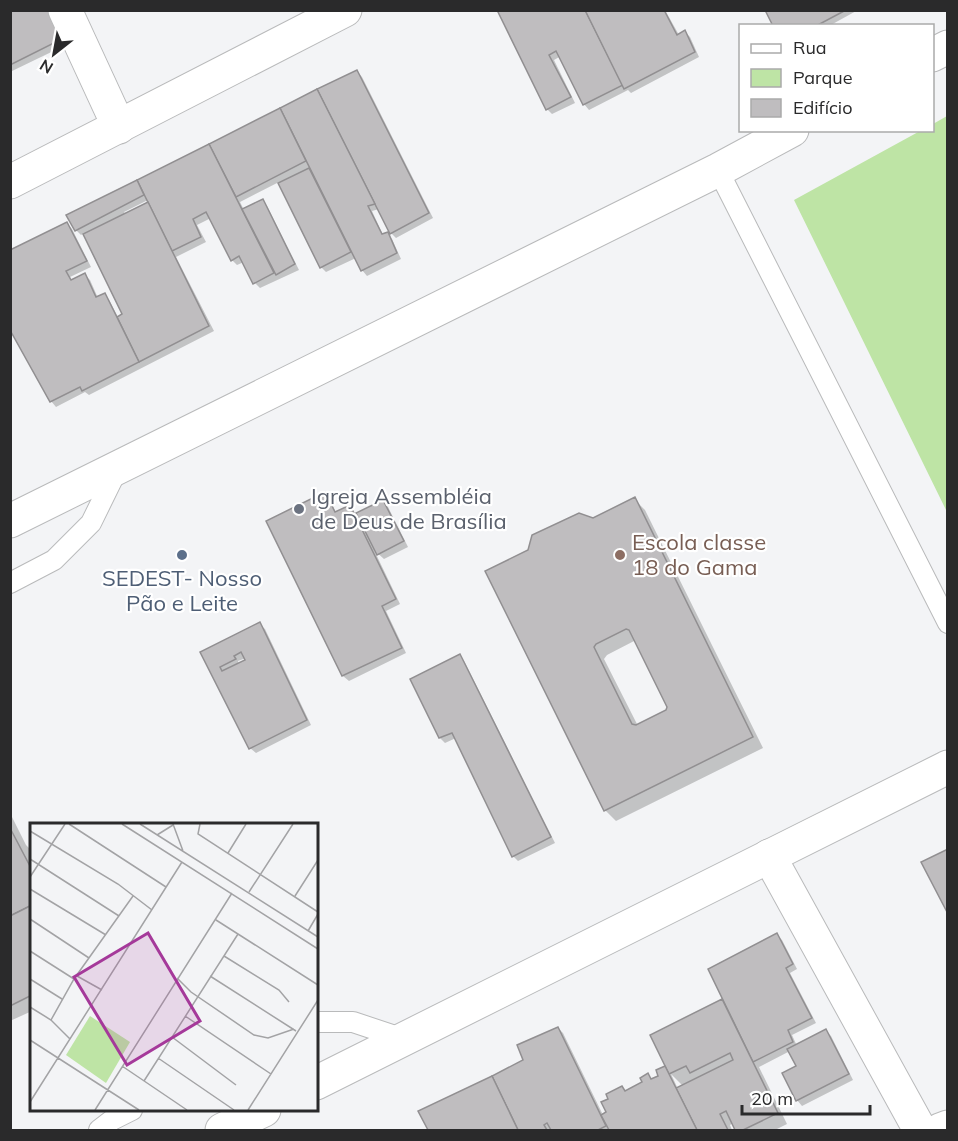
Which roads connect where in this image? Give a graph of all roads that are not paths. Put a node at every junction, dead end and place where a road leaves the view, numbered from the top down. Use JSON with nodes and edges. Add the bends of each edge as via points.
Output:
{"nodes":[{"id":1,"x":65,"y":10,"type":"edge"},
{"id":2,"x":345,"y":10,"type":"edge"},
{"id":3,"x":948,"y":47,"type":"edge"},
{"id":4,"x":934,"y":54,"type":"edge"},
{"id":5,"x":119,"y":127,"type":"junction"},
{"id":6,"x":788,"y":132,"type":"edge"},
{"id":7,"x":718,"y":170,"type":"junction"},
{"id":8,"x":10,"y":182,"type":"edge"},
{"id":9,"x":118,"y":468,"type":"junction"},
{"id":10,"x":10,"y":521,"type":"edge"},
{"id":11,"x":10,"y":583,"type":"edge"},
{"id":12,"x":948,"y":623,"type":"edge"},
{"id":13,"x":948,"y":767,"type":"edge"},
{"id":14,"x":769,"y":856,"type":"junction"},
{"id":15,"x":318,"y":1022,"type":"edge"},
{"id":16,"x":404,"y":1039,"type":"junction"},
{"id":17,"x":318,"y":1082,"type":"edge"},
{"id":18,"x":130,"y":1111,"type":"edge"},
{"id":19,"x":262,"y":1111,"type":"edge"},
{"id":20,"x":948,"y":1127,"type":"edge"},
{"id":21,"x":99,"y":1131,"type":"edge"},
{"id":22,"x":222,"y":1131,"type":"edge"},
{"id":23,"x":920,"y":1131,"type":"edge"},
{"id":24,"x":940,"y":1131,"type":"edge"}],
"edges":[{"from":1,"to":5,"type":"street"},
{"from":2,"to":5,"type":"street"},
{"from":3,"to":4,"type":"street"},
{"from":5,"to":8,"type":"street"},
{"from":6,"to":7,"type":"street"},
{"from":7,"to":9,"type":"street"},
{"from":7,"to":12,"type":"lane"},
{"from":9,"to":10,"type":"street"},
{"from":9,"to":11,"type":"lane","via":[[91,523],[54,560]]},
{"from":13,"to":14,"type":"street"},
{"from":14,"to":16,"type":"street"},
{"from":14,"to":23,"type":"street"},
{"from":15,"to":16,"type":"lane","via":[[353,1022]]},
{"from":16,"to":17,"type":"street"},
{"from":18,"to":21,"type":"lane"},
{"from":19,"to":22,"type":"street"},
{"from":20,"to":24,"type":"street"}]}
